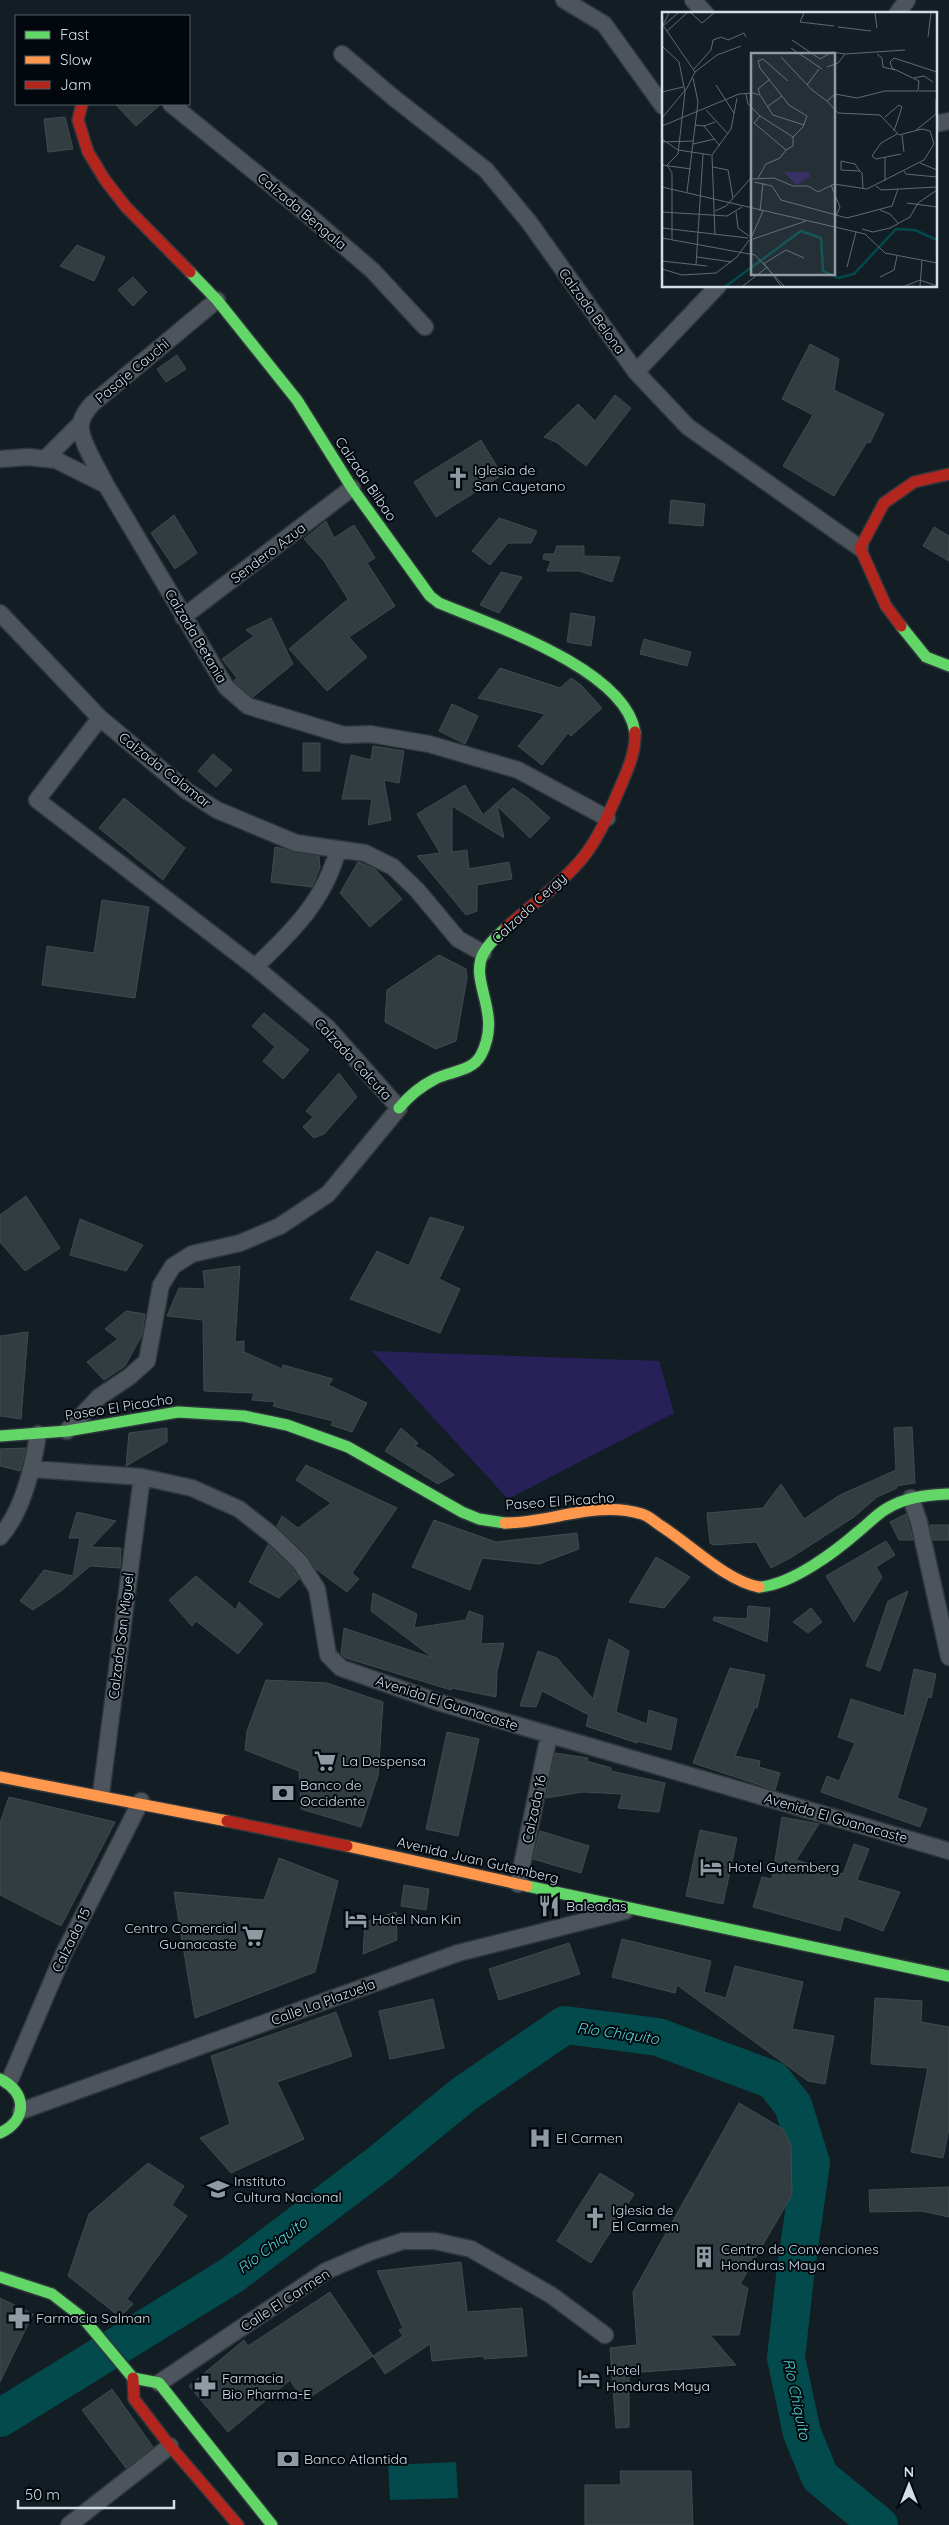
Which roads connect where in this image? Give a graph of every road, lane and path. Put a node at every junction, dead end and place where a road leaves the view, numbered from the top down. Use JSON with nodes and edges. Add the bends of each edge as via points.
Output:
{"nodes":[{"id":1,"x":564,"y":0,"type":"edge"},
{"id":2,"x":693,"y":0,"type":"edge"},
{"id":3,"x":907,"y":0,"type":"edge"},
{"id":4,"x":704,"y":12,"type":"edge"},
{"id":5,"x":898,"y":12,"type":"edge"},
{"id":6,"x":342,"y":54,"type":"dead end"},
{"id":7,"x":82,"y":105,"type":"edge"},
{"id":8,"x":172,"y":105,"type":"edge"},
{"id":9,"x":662,"y":105,"type":"edge"},
{"id":10,"x":949,"y":121,"type":"edge"},
{"id":11,"x":936,"y":124,"type":"edge"},
{"id":12,"x":716,"y":288,"type":"edge"},
{"id":13,"x":217,"y":300,"type":"junction"},
{"id":14,"x":425,"y":327,"type":"dead end"},
{"id":15,"x":636,"y":372,"type":"junction"},
{"id":16,"x":80,"y":423,"type":"junction"},
{"id":17,"x":0,"y":459,"type":"edge"},
{"id":18,"x":45,"y":459,"type":"junction"},
{"id":19,"x":949,"y":474,"type":"edge"},
{"id":20,"x":106,"y":485,"type":"junction"},
{"id":21,"x":352,"y":488,"type":"junction"},
{"id":22,"x":860,"y":548,"type":"junction"},
{"id":23,"x":0,"y":613,"type":"edge"},
{"id":24,"x":183,"y":617,"type":"junction"},
{"id":25,"x":949,"y":666,"type":"edge"},
{"id":26,"x":100,"y":718,"type":"junction"},
{"id":27,"x":607,"y":818,"type":"junction"},
{"id":28,"x":338,"y":849,"type":"junction"},
{"id":29,"x":483,"y":953,"type":"junction"},
{"id":30,"x":255,"y":967,"type":"junction"},
{"id":31,"x":399,"y":1108,"type":"junction"},
{"id":32,"x":67,"y":1431,"type":"junction"},
{"id":33,"x":38,"y":1434,"type":"junction"},
{"id":34,"x":0,"y":1436,"type":"edge"},
{"id":35,"x":32,"y":1469,"type":"junction"},
{"id":36,"x":142,"y":1477,"type":"junction"},
{"id":37,"x":949,"y":1494,"type":"edge"},
{"id":38,"x":911,"y":1498,"type":"junction"},
{"id":39,"x":0,"y":1537,"type":"edge"},
{"id":40,"x":949,"y":1657,"type":"edge"},
{"id":41,"x":549,"y":1735,"type":"junction"},
{"id":42,"x":0,"y":1777,"type":"edge"},
{"id":43,"x":101,"y":1794,"type":"junction"},
{"id":44,"x":141,"y":1801,"type":"junction"},
{"id":45,"x":949,"y":1851,"type":"edge"},
{"id":46,"x":518,"y":1884,"type":"junction"},
{"id":47,"x":631,"y":1910,"type":"junction"},
{"id":48,"x":949,"y":1976,"type":"edge"},
{"id":49,"x":4,"y":2081,"type":"edge"},
{"id":50,"x":21,"y":2112,"type":"junction"},
{"id":51,"x":0,"y":2133,"type":"edge"},
{"id":52,"x":0,"y":2277,"type":"edge"},
{"id":53,"x":605,"y":2335,"type":"dead end"},
{"id":54,"x":130,"y":2376,"type":"junction"},
{"id":55,"x":159,"y":2383,"type":"junction"},
{"id":56,"x":170,"y":2446,"type":"junction"},
{"id":57,"x":69,"y":2525,"type":"edge"},
{"id":58,"x":238,"y":2525,"type":"edge"},
{"id":59,"x":272,"y":2525,"type":"edge"}],
"edges":[{"from":1,"to":9,"type":"street","via":[[604,24]]},
{"from":2,"to":4,"type":"street"},
{"from":3,"to":5,"type":"street"},
{"from":6,"to":15,"type":"street","name":"Calzada Belona","via":[[486,170],[529,222]]},
{"from":7,"to":13,"type":"street","name":"Calzada Bilbao","via":[[78,120],[88,152],[106,180],[126,207]]},
{"from":8,"to":14,"type":"street","name":"Calzada Bengala","via":[[308,214],[373,272]]},
{"from":10,"to":11,"type":"street"},
{"from":12,"to":15,"type":"street"},
{"from":13,"to":16,"type":"street","name":"Pasaje Cauchi","via":[[92,404]]},
{"from":13,"to":21,"type":"street","name":"Calzada Bilbao","via":[[297,400]]},
{"from":15,"to":22,"type":"street","name":"Calzada Belona","via":[[688,427]]},
{"from":16,"to":18,"type":"street","name":"Pasaje Cauchi"},
{"from":16,"to":20,"type":"street","via":[[80,433]]},
{"from":17,"to":18,"type":"street","name":"Calzada Betania"},
{"from":18,"to":20,"type":"street","name":"Calzada Betania","via":[[56,460]]},
{"from":19,"to":22,"type":"street","via":[[914,482],[884,502]]},
{"from":20,"to":24,"type":"street","name":"Calzada Betania"},
{"from":21,"to":24,"type":"street","name":"Sendero Azua"},
{"from":21,"to":27,"type":"street","name":"Calzada Bilbao","via":[[430,596],[439,603],[568,660],[601,682],[625,704],[634,722],[637,743]]},
{"from":22,"to":25,"type":"street","via":[[886,606],[926,657]]},
{"from":23,"to":26,"type":"street","name":"Calzada Calamar"},
{"from":24,"to":27,"type":"street","name":"Calzada Betania","via":[[226,687],[248,706],[344,735],[370,734],[429,744],[518,770]]},
{"from":26,"to":28,"type":"street","name":"Calzada Calamar","via":[[187,791],[217,810],[296,843]]},
{"from":26,"to":30,"type":"street","name":"Calzada Calcuta","via":[[37,800]]},
{"from":27,"to":29,"type":"street","name":"Calzada Cergy","via":[[578,862],[502,931]]},
{"from":28,"to":29,"type":"street","name":"Calzada Calamar","via":[[365,853],[393,867],[458,939]]},
{"from":28,"to":30,"type":"street","via":[[327,882],[306,915]]},
{"from":29,"to":31,"type":"street","name":"Calzada Cergy","via":[[480,970],[490,1010],[488,1040],[478,1061],[412,1092]]},
{"from":30,"to":31,"type":"street","name":"Calzada Calcuta","via":[[328,1028]]},
{"from":31,"to":32,"type":"street","name":"Calzada Calcuta","via":[[328,1194],[280,1226],[240,1243],[192,1254],[172,1266],[161,1285],[147,1361],[99,1397]]},
{"from":32,"to":33,"type":"street","name":"Paseo El Picacho"},
{"from":32,"to":38,"type":"street","name":"Paseo El Picacho","via":[[176,1412],[215,1413],[283,1424],[347,1446],[385,1465],[438,1500],[480,1519],[510,1522],[539,1521],[578,1513],[615,1511],[643,1514],[712,1563],[750,1586],[762,1587],[774,1585],[827,1556],[884,1509]]},
{"from":33,"to":34,"type":"street","name":"Paseo El Picacho"},
{"from":33,"to":35,"type":"street"},
{"from":35,"to":36,"type":"street","name":"Avenida El Guanacaste"},
{"from":35,"to":39,"type":"street","via":[[20,1501]]},
{"from":36,"to":41,"type":"street","name":"Avenida El Guanacaste","via":[[192,1488],[239,1509],[272,1535],[300,1562],[317,1589],[328,1655],[341,1668]]},
{"from":36,"to":43,"type":"street","name":"Calzada San Miguel"},
{"from":37,"to":38,"type":"street","name":"Paseo El Picacho"},
{"from":38,"to":40,"type":"street"},
{"from":41,"to":45,"type":"street","name":"Avenida El Guanacaste"},
{"from":41,"to":46,"type":"street","name":"Calzada 16"},
{"from":42,"to":43,"type":"street","name":"Avenida Juan Gutemberg"},
{"from":43,"to":44,"type":"street","name":"Avenida Juan Gutemberg"},
{"from":44,"to":46,"type":"street","name":"Avenida Juan Gutemberg"},
{"from":44,"to":49,"type":"street","name":"Calzada 15"},
{"from":46,"to":47,"type":"street","name":"Avenida Juan Gutemberg"},
{"from":47,"to":48,"type":"street","name":"Avenida Juan Gutemberg"},
{"from":47,"to":50,"type":"street","name":"Calle La Plazuela","via":[[458,1953]]},
{"from":49,"to":50,"type":"street","via":[[18,2094]]},
{"from":50,"to":51,"type":"street","via":[[12,2127]]},
{"from":52,"to":54,"type":"street","via":[[52,2294],[82,2318]]},
{"from":53,"to":55,"type":"street","name":"Calle El Carmen","via":[[551,2294],[471,2249],[435,2241],[403,2241],[326,2271]]},
{"from":54,"to":55,"type":"street"},
{"from":54,"to":56,"type":"street","via":[[134,2399]]},
{"from":55,"to":59,"type":"street"},
{"from":56,"to":57,"type":"street"},
{"from":56,"to":58,"type":"street"}]}
